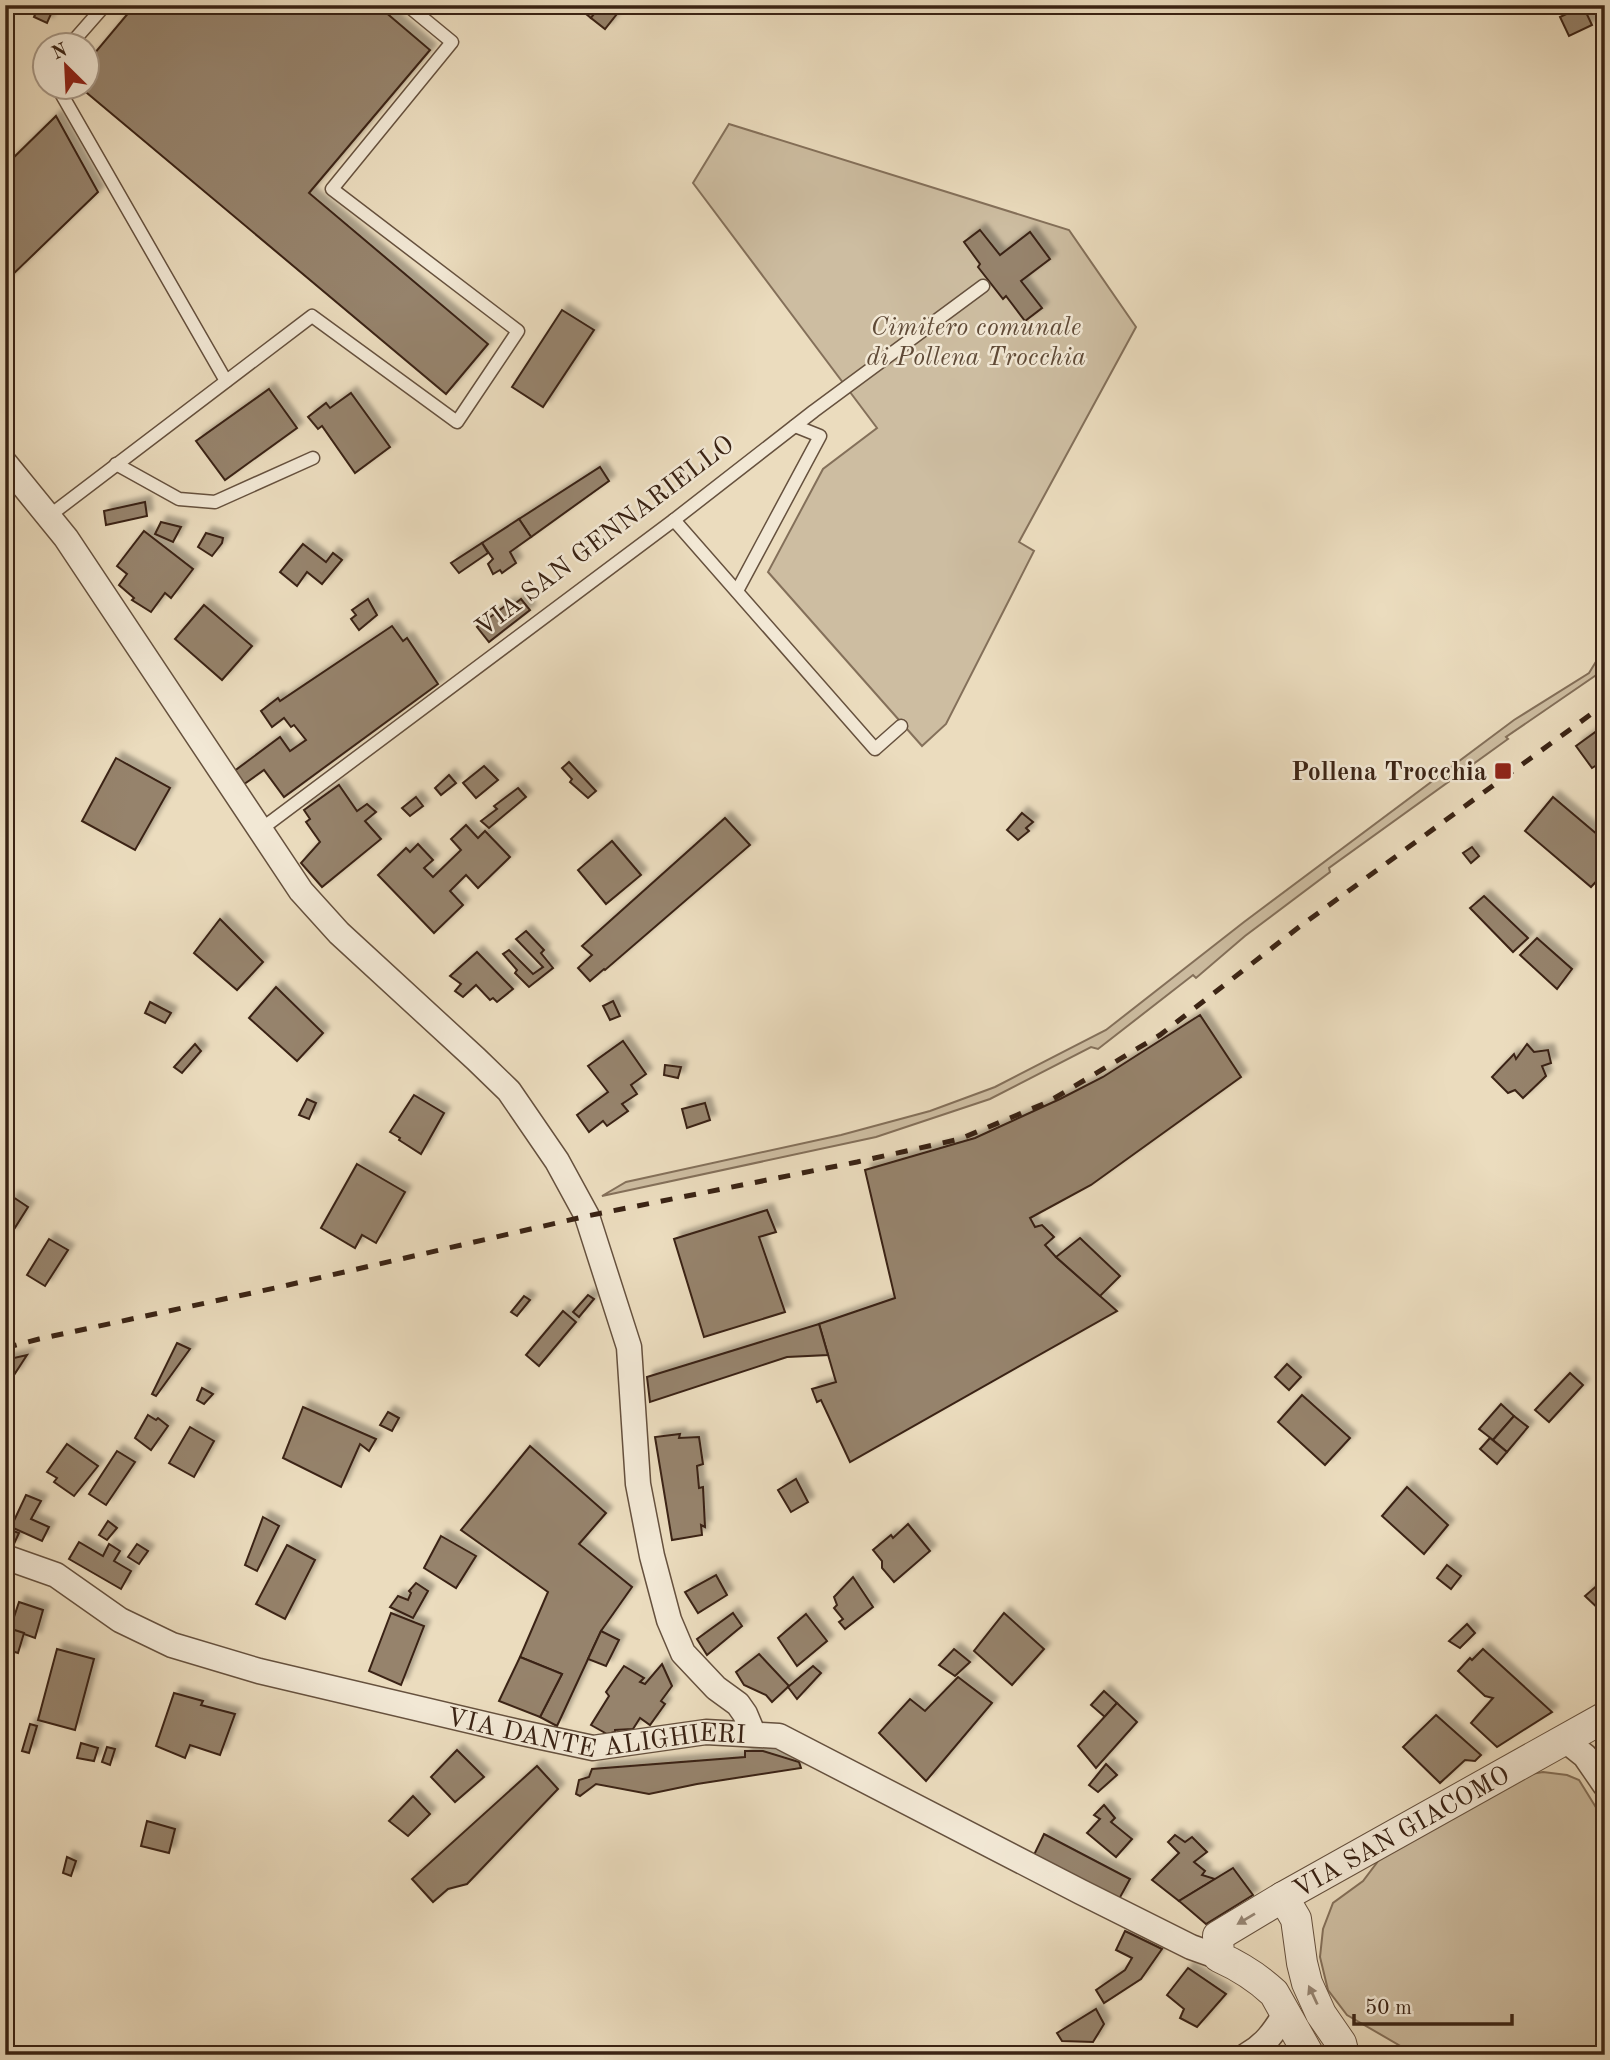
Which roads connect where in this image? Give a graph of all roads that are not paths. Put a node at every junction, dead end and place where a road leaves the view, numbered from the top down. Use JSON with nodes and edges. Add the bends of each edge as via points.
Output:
{"nodes":[{"id":1,"x":105,"y":5,"type":"edge"},
{"id":2,"x":407,"y":5,"type":"edge"},
{"id":3,"x":81,"y":32,"type":"edge"},
{"id":4,"x":66,"y":102,"type":"edge"},
{"id":5,"x":983,"y":286,"type":"dead end"},
{"id":6,"x":226,"y":381,"type":"junction"},
{"id":7,"x":795,"y":426,"type":"junction"},
{"id":8,"x":313,"y":458,"type":"dead end"},
{"id":9,"x":5,"y":463,"type":"edge"},
{"id":10,"x":116,"y":464,"type":"junction"},
{"id":11,"x":49,"y":516,"type":"junction"},
{"id":12,"x":674,"y":520,"type":"junction"},
{"id":13,"x":737,"y":591,"type":"junction"},
{"id":14,"x":901,"y":726,"type":"dead end"},
{"id":15,"x":260,"y":830,"type":"junction"},
{"id":16,"x":5,"y":1557,"type":"edge"},
{"id":17,"x":1605,"y":1717,"type":"edge"},
{"id":18,"x":753,"y":1733,"type":"junction"},
{"id":19,"x":1565,"y":1740,"type":"junction"},
{"id":20,"x":1605,"y":1785,"type":"edge"},
{"id":21,"x":1283,"y":1897,"type":"junction"},
{"id":22,"x":1218,"y":1946,"type":"junction"},
{"id":23,"x":1285,"y":2014,"type":"junction"},
{"id":24,"x":1247,"y":2055,"type":"edge"},
{"id":25,"x":1309,"y":2055,"type":"edge"},
{"id":26,"x":1344,"y":2055,"type":"edge"}],
"edges":[{"from":1,"to":3,"type":"lane"},
{"from":2,"to":6,"type":"lane","via":[[452,42],[332,190],[518,331],[457,422],[312,316]]},
{"from":4,"to":6,"type":"lane"},
{"from":5,"to":7,"type":"lane","name":"VIA SAN GENNARIELLO"},
{"from":6,"to":10,"type":"lane"},
{"from":7,"to":12,"type":"lane","name":"VIA SAN GENNARIELLO"},
{"from":7,"to":13,"type":"lane","via":[[820,436]]},
{"from":8,"to":10,"type":"lane","via":[[215,502],[179,499]]},
{"from":9,"to":11,"type":"street"},
{"from":10,"to":11,"type":"lane"},
{"from":11,"to":15,"type":"street"},
{"from":12,"to":13,"type":"lane"},
{"from":12,"to":15,"type":"lane","name":"VIA SAN GENNARIELLO"},
{"from":13,"to":14,"type":"lane","via":[[875,749]]},
{"from":15,"to":18,"type":"street","via":[[301,891],[339,933],[509,1091],[557,1161],[587,1216],[629,1347],[638,1484],[669,1620],[683,1653],[738,1704]]},
{"from":16,"to":18,"type":"street","name":"VIA DANTE ALIGHIERI","via":[[56,1575],[121,1620],[172,1645],[259,1671],[518,1732],[593,1748],[706,1732]]},
{"from":17,"to":19,"type":"street","name":"VIA SAN GIACOMO"},
{"from":18,"to":22,"type":"street","name":"VIA DANTE ALIGHIERI","via":[[779,1736],[1173,1938],[1198,1938]]},
{"from":19,"to":20,"type":"street","via":[[1585,1756]]},
{"from":19,"to":21,"type":"street","name":"VIA SAN GIACOMO"},
{"from":21,"to":22,"type":"street","name":"VIA SAN GIACOMO","one_way":true},
{"from":26,"to":21,"type":"street","one_way":true,"via":[[1307,1983],[1296,1919]]},
{"from":22,"to":23,"type":"street","via":[[1265,1985]]},
{"from":23,"to":24,"type":"street","via":[[1267,2041]]},
{"from":23,"to":25,"type":"street"}]}
